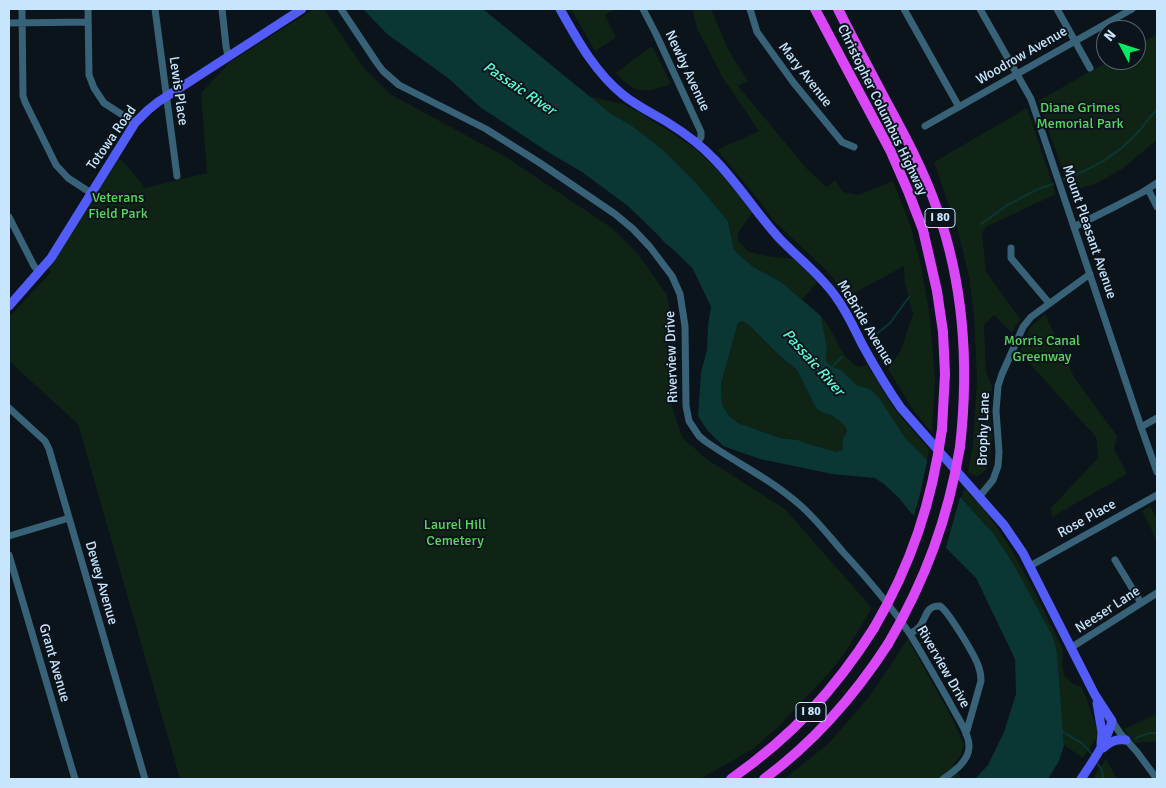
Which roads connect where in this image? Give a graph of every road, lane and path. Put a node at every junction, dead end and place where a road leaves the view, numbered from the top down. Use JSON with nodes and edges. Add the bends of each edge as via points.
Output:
{"nodes":[{"id":1,"x":22,"y":9,"type":"edge"},
{"id":2,"x":88,"y":9,"type":"edge"},
{"id":3,"x":155,"y":9,"type":"edge"},
{"id":4,"x":222,"y":9,"type":"edge"},
{"id":5,"x":302,"y":9,"type":"edge"},
{"id":6,"x":340,"y":9,"type":"edge"},
{"id":7,"x":560,"y":9,"type":"edge"},
{"id":8,"x":643,"y":9,"type":"edge"},
{"id":9,"x":750,"y":9,"type":"edge"},
{"id":10,"x":815,"y":9,"type":"edge"},
{"id":11,"x":838,"y":9,"type":"edge"},
{"id":12,"x":904,"y":9,"type":"edge"},
{"id":13,"x":980,"y":9,"type":"edge"},
{"id":14,"x":1057,"y":9,"type":"edge"},
{"id":15,"x":1132,"y":9,"type":"edge"},
{"id":16,"x":1121,"y":11,"type":"edge"},
{"id":17,"x":88,"y":22,"type":"junction"},
{"id":18,"x":9,"y":23,"type":"edge"},
{"id":19,"x":22,"y":23,"type":"junction"},
{"id":20,"x":1075,"y":41,"type":"junction"},
{"id":21,"x":228,"y":56,"type":"junction"},
{"id":22,"x":1090,"y":68,"type":"dead end"},
{"id":23,"x":1018,"y":74,"type":"junction"},
{"id":24,"x":166,"y":96,"type":"junction"},
{"id":25,"x":959,"y":107,"type":"junction"},
{"id":26,"x":135,"y":123,"type":"junction"},
{"id":27,"x":925,"y":126,"type":"dead end"},
{"id":28,"x":697,"y":144,"type":"junction"},
{"id":29,"x":854,"y":147,"type":"dead end"},
{"id":30,"x":177,"y":176,"type":"dead end"},
{"id":31,"x":1157,"y":183,"type":"edge"},
{"id":32,"x":1148,"y":189,"type":"junction"},
{"id":33,"x":92,"y":193,"type":"junction"},
{"id":34,"x":1157,"y":207,"type":"edge"},
{"id":35,"x":9,"y":217,"type":"edge"},
{"id":36,"x":1074,"y":227,"type":"junction"},
{"id":37,"x":1011,"y":248,"type":"dead end"},
{"id":38,"x":39,"y":272,"type":"junction"},
{"id":39,"x":1090,"y":274,"type":"junction"},
{"id":40,"x":1050,"y":303,"type":"junction"},
{"id":41,"x":9,"y":306,"type":"edge"},
{"id":42,"x":9,"y":408,"type":"edge"},
{"id":43,"x":1157,"y":418,"type":"edge"},
{"id":44,"x":1141,"y":427,"type":"junction"},
{"id":45,"x":1157,"y":472,"type":"edge"},
{"id":46,"x":1157,"y":495,"type":"edge"},
{"id":47,"x":979,"y":497,"type":"junction"},
{"id":48,"x":69,"y":518,"type":"junction"},
{"id":49,"x":9,"y":536,"type":"edge"},
{"id":50,"x":9,"y":554,"type":"edge"},
{"id":51,"x":1115,"y":560,"type":"dead end"},
{"id":52,"x":1030,"y":566,"type":"junction"},
{"id":53,"x":1157,"y":593,"type":"edge"},
{"id":54,"x":1141,"y":603,"type":"junction"},
{"id":55,"x":910,"y":634,"type":"junction"},
{"id":56,"x":1072,"y":648,"type":"junction"},
{"id":57,"x":1095,"y":695,"type":"junction"},
{"id":58,"x":1112,"y":721,"type":"junction"},
{"id":59,"x":966,"y":734,"type":"junction"},
{"id":60,"x":1126,"y":740,"type":"junction"},
{"id":61,"x":1098,"y":754,"type":"junction"},
{"id":62,"x":1157,"y":778,"type":"edge"},
{"id":63,"x":75,"y":779,"type":"edge"},
{"id":64,"x":145,"y":779,"type":"edge"},
{"id":65,"x":731,"y":779,"type":"edge"},
{"id":66,"x":764,"y":779,"type":"edge"},
{"id":67,"x":943,"y":779,"type":"edge"},
{"id":68,"x":1081,"y":779,"type":"edge"}],
"edges":[{"from":1,"to":19,"type":"street"},
{"from":2,"to":17,"type":"street"},
{"from":3,"to":24,"type":"street","name":"Lewis Place"},
{"from":4,"to":21,"type":"street"},
{"from":5,"to":21,"type":"main road","name":"Totowa Road"},
{"from":6,"to":55,"type":"street","name":"Riverview Drive","via":[[376,63],[399,85],[521,150],[610,210],[641,238],[666,266],[680,294],[685,326],[686,406],[694,430],[712,446],[770,482],[801,506],[878,591]]},
{"from":7,"to":28,"type":"main road","name":"McBride Avenue","via":[[588,56],[615,88]]},
{"from":8,"to":28,"type":"street","name":"Newby Avenue","via":[[701,132]]},
{"from":9,"to":29,"type":"street","name":"Mary Avenue","via":[[757,32],[793,82],[842,142]]},
{"from":10,"to":65,"type":"highway","name":"Christopher Columbus Highway","number":"I 80","bridge":true,"via":[[891,152],[923,230],[943,332],[942,429],[932,486],[918,535],[885,611],[841,676],[814,708],[783,739]]},
{"from":11,"to":66,"type":"highway","name":"Christopher Columbus Highway","number":"I 80","bridge":true,"via":[[910,147],[943,228],[958,296],[963,342],[960,448],[934,549],[909,607],[888,644],[853,694],[824,727]]},
{"from":12,"to":25,"type":"street"},
{"from":13,"to":23,"type":"street","name":"Mount Pleasant Avenue"},
{"from":14,"to":20,"type":"street"},
{"from":15,"to":16,"type":"street","name":"Woodrow Avenue"},
{"from":16,"to":20,"type":"street","name":"Woodrow Avenue"},
{"from":17,"to":19,"type":"street"},
{"from":17,"to":26,"type":"street","via":[[89,75],[94,88],[104,103]]},
{"from":18,"to":19,"type":"street"},
{"from":19,"to":33,"type":"street","via":[[23,96],[28,110],[56,165],[68,178]]},
{"from":20,"to":22,"type":"street"},
{"from":20,"to":23,"type":"street","name":"Woodrow Avenue"},
{"from":21,"to":24,"type":"main road","name":"Totowa Road"},
{"from":23,"to":25,"type":"street","name":"Woodrow Avenue"},
{"from":23,"to":36,"type":"street","name":"Mount Pleasant Avenue","via":[[1032,99]]},
{"from":24,"to":26,"type":"main road","name":"Totowa Road"},
{"from":24,"to":30,"type":"street","name":"Lewis Place"},
{"from":25,"to":27,"type":"street","name":"Woodrow Avenue"},
{"from":26,"to":33,"type":"main road","name":"Totowa Road"},
{"from":28,"to":47,"type":"main road","name":"McBride Avenue","via":[[714,158],[780,238],[829,287],[897,402]]},
{"from":31,"to":32,"type":"street"},
{"from":32,"to":34,"type":"street"},
{"from":32,"to":36,"type":"street"},
{"from":33,"to":38,"type":"main road","name":"Totowa Road"},
{"from":35,"to":38,"type":"street"},
{"from":36,"to":39,"type":"street","name":"Mount Pleasant Avenue"},
{"from":37,"to":40,"type":"street","via":[[1011,258]]},
{"from":38,"to":41,"type":"main road","name":"Totowa Road"},
{"from":39,"to":40,"type":"street","name":"Brophy Lane"},
{"from":39,"to":44,"type":"street","name":"Mount Pleasant Avenue"},
{"from":40,"to":47,"type":"street","name":"Brophy Lane","via":[[1031,316],[1023,327],[1002,374],[996,402],[998,466],[993,480]]},
{"from":42,"to":48,"type":"street","name":"Dewey Avenue","via":[[47,445]]},
{"from":43,"to":44,"type":"street"},
{"from":44,"to":45,"type":"street","name":"Mount Pleasant Avenue"},
{"from":46,"to":52,"type":"street","name":"Rose Place"},
{"from":47,"to":52,"type":"main road","name":"McBride Avenue","via":[[1004,525]]},
{"from":48,"to":49,"type":"street"},
{"from":48,"to":64,"type":"street","name":"Dewey Avenue"},
{"from":50,"to":63,"type":"street","name":"Grant Avenue"},
{"from":51,"to":54,"type":"street"},
{"from":52,"to":56,"type":"main road","name":"McBride Avenue"},
{"from":53,"to":54,"type":"street","name":"Neeser Lane"},
{"from":54,"to":56,"type":"street","name":"Neeser Lane"},
{"from":55,"to":59,"type":"street","name":"Riverview Drive"},
{"from":55,"to":59,"type":"street","via":[[918,628],[928,611],[940,606],[977,661],[981,681]]},
{"from":56,"to":57,"type":"main road","name":"McBride Avenue"},
{"from":57,"to":58,"type":"main road","name":"McBride Avenue"},
{"from":57,"to":61,"type":"main road","name":"McBride Avenue","via":[[1102,732]]},
{"from":58,"to":60,"type":"street"},
{"from":58,"to":61,"type":"main road","name":"McBride Avenue"},
{"from":59,"to":67,"type":"street","name":"Riverview Drive","via":[[969,747],[965,759]]},
{"from":60,"to":61,"type":"main road","via":[[1110,742]]},
{"from":60,"to":62,"type":"street"},
{"from":61,"to":68,"type":"main road","name":"McBride Avenue"}]}
